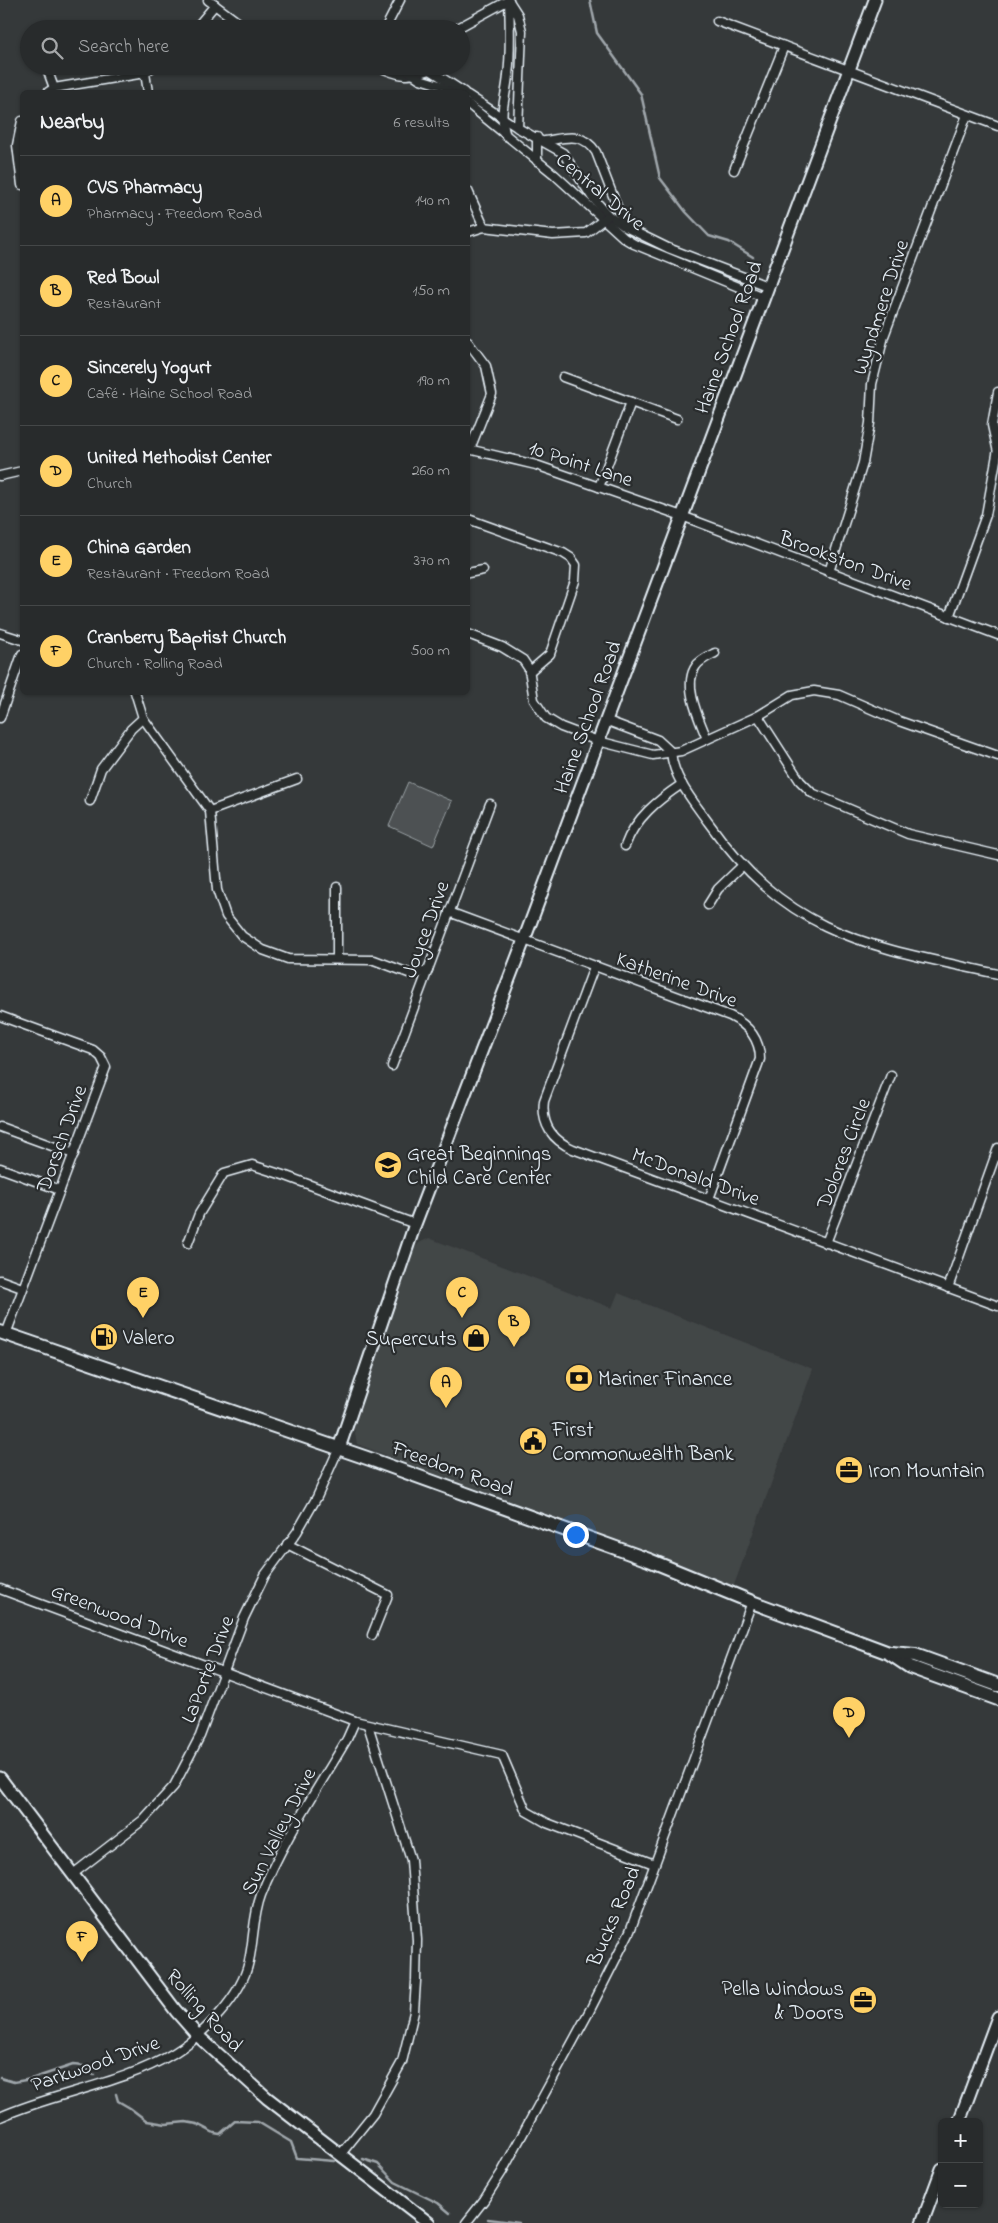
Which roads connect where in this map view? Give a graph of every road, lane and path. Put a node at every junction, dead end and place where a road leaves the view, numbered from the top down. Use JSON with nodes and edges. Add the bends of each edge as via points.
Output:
{"nodes":[{"id":1,"x":400,"y":0,"type":"edge"},
{"id":2,"x":875,"y":0,"type":"edge"},
{"id":3,"x":509,"y":1,"type":"edge"},
{"id":4,"x":211,"y":3,"type":"edge"},
{"id":5,"x":201,"y":20,"type":"edge"},
{"id":6,"x":234,"y":20,"type":"edge"},
{"id":7,"x":390,"y":20,"type":"edge"},
{"id":8,"x":717,"y":21,"type":"dead end"},
{"id":9,"x":470,"y":22,"type":"edge"},
{"id":10,"x":784,"y":46,"type":"junction"},
{"id":11,"x":848,"y":70,"type":"junction"},
{"id":12,"x":48,"y":75,"type":"edge"},
{"id":13,"x":133,"y":75,"type":"edge"},
{"id":14,"x":144,"y":75,"type":"edge"},
{"id":15,"x":400,"y":75,"type":"edge"},
{"id":16,"x":438,"y":75,"type":"edge"},
{"id":17,"x":414,"y":76,"type":"joint"},
{"id":18,"x":51,"y":90,"type":"edge"},
{"id":19,"x":148,"y":90,"type":"edge"},
{"id":20,"x":451,"y":90,"type":"edge"},
{"id":21,"x":461,"y":90,"type":"edge"},
{"id":22,"x":470,"y":96,"type":"edge"},
{"id":23,"x":470,"y":106,"type":"edge"},
{"id":24,"x":967,"y":115,"type":"junction"},
{"id":25,"x":500,"y":116,"type":"junction"},
{"id":26,"x":998,"y":126,"type":"edge"},
{"id":27,"x":518,"y":128,"type":"junction"},
{"id":28,"x":20,"y":131,"type":"edge"},
{"id":29,"x":506,"y":136,"type":"junction"},
{"id":30,"x":537,"y":137,"type":"junction"},
{"id":31,"x":545,"y":141,"type":"junction"},
{"id":32,"x":538,"y":161,"type":"junction"},
{"id":33,"x":20,"y":168,"type":"edge"},
{"id":34,"x":734,"y":170,"type":"dead end"},
{"id":35,"x":470,"y":196,"type":"edge"},
{"id":36,"x":606,"y":217,"type":"junction"},
{"id":37,"x":484,"y":227,"type":"junction"},
{"id":38,"x":625,"y":227,"type":"junction"},
{"id":39,"x":470,"y":231,"type":"edge"},
{"id":40,"x":765,"y":291,"type":"junction"},
{"id":41,"x":470,"y":345,"type":"edge"},
{"id":42,"x":563,"y":376,"type":"dead end"},
{"id":43,"x":998,"y":392,"type":"edge"},
{"id":44,"x":631,"y":402,"type":"junction"},
{"id":45,"x":677,"y":419,"type":"dead end"},
{"id":46,"x":470,"y":447,"type":"edge"},
{"id":47,"x":997,"y":448,"type":"edge"},
{"id":48,"x":470,"y":449,"type":"edge"},
{"id":49,"x":20,"y":471,"type":"edge"},
{"id":50,"x":0,"y":476,"type":"edge"},
{"id":51,"x":599,"y":487,"type":"junction"},
{"id":52,"x":682,"y":516,"type":"junction"},
{"id":53,"x":470,"y":520,"type":"edge"},
{"id":54,"x":483,"y":570,"type":"dead end"},
{"id":55,"x":829,"y":572,"type":"junction"},
{"id":56,"x":470,"y":573,"type":"edge"},
{"id":57,"x":949,"y":617,"type":"junction"},
{"id":58,"x":0,"y":633,"type":"edge"},
{"id":59,"x":470,"y":635,"type":"edge"},
{"id":60,"x":998,"y":635,"type":"edge"},
{"id":61,"x":20,"y":639,"type":"edge"},
{"id":62,"x":715,"y":653,"type":"dead end"},
{"id":63,"x":20,"y":660,"type":"edge"},
{"id":64,"x":529,"y":672,"type":"junction"},
{"id":65,"x":136,"y":695,"type":"edge"},
{"id":66,"x":758,"y":716,"type":"junction"},
{"id":67,"x":0,"y":718,"type":"edge"},
{"id":68,"x":142,"y":718,"type":"junction"},
{"id":69,"x":605,"y":720,"type":"junction"},
{"id":70,"x":707,"y":740,"type":"junction"},
{"id":71,"x":598,"y":741,"type":"junction"},
{"id":72,"x":671,"y":752,"type":"junction"},
{"id":73,"x":998,"y":756,"type":"edge"},
{"id":74,"x":297,"y":778,"type":"dead end"},
{"id":75,"x":682,"y":784,"type":"junction"},
{"id":76,"x":90,"y":801,"type":"dead end"},
{"id":77,"x":490,"y":804,"type":"dead end"},
{"id":78,"x":210,"y":811,"type":"junction"},
{"id":79,"x":625,"y":846,"type":"dead end"},
{"id":80,"x":998,"y":855,"type":"edge"},
{"id":81,"x":742,"y":866,"type":"junction"},
{"id":82,"x":337,"y":887,"type":"dead end"},
{"id":83,"x":708,"y":905,"type":"dead end"},
{"id":84,"x":449,"y":912,"type":"junction"},
{"id":85,"x":524,"y":940,"type":"junction"},
{"id":86,"x":337,"y":959,"type":"junction"},
{"id":87,"x":594,"y":967,"type":"junction"},
{"id":88,"x":428,"y":970,"type":"junction"},
{"id":89,"x":998,"y":974,"type":"edge"},
{"id":90,"x":0,"y":1016,"type":"edge"},
{"id":91,"x":392,"y":1066,"type":"dead end"},
{"id":92,"x":891,"y":1075,"type":"dead end"},
{"id":93,"x":0,"y":1127,"type":"edge"},
{"id":94,"x":998,"y":1148,"type":"edge"},
{"id":95,"x":74,"y":1154,"type":"junction"},
{"id":96,"x":0,"y":1168,"type":"edge"},
{"id":97,"x":60,"y":1190,"type":"junction"},
{"id":98,"x":709,"y":1199,"type":"junction"},
{"id":99,"x":415,"y":1224,"type":"junction"},
{"id":100,"x":188,"y":1243,"type":"dead end"},
{"id":101,"x":826,"y":1243,"type":"junction"},
{"id":102,"x":0,"y":1280,"type":"edge"},
{"id":103,"x":22,"y":1288,"type":"junction"},
{"id":104,"x":948,"y":1288,"type":"junction"},
{"id":105,"x":998,"y":1306,"type":"edge"},
{"id":106,"x":3,"y":1333,"type":"edge"},
{"id":107,"x":339,"y":1448,"type":"junction"},
{"id":108,"x":287,"y":1544,"type":"junction"},
{"id":109,"x":0,"y":1589,"type":"edge"},
{"id":110,"x":752,"y":1602,"type":"junction"},
{"id":111,"x":372,"y":1636,"type":"dead end"},
{"id":112,"x":889,"y":1653,"type":"junction"},
{"id":113,"x":224,"y":1673,"type":"junction"},
{"id":114,"x":998,"y":1685,"type":"edge"},
{"id":115,"x":998,"y":1699,"type":"edge"},
{"id":116,"x":355,"y":1721,"type":"junction"},
{"id":117,"x":368,"y":1725,"type":"junction"},
{"id":118,"x":1,"y":1780,"type":"edge"},
{"id":119,"x":654,"y":1864,"type":"junction"},
{"id":120,"x":73,"y":1874,"type":"junction"},
{"id":121,"x":998,"y":2017,"type":"edge"},
{"id":122,"x":198,"y":2036,"type":"junction"},
{"id":123,"x":0,"y":2116,"type":"edge"},
{"id":124,"x":960,"y":2118,"type":"edge"},
{"id":125,"x":340,"y":2155,"type":"junction"},
{"id":126,"x":938,"y":2181,"type":"edge"},
{"id":127,"x":429,"y":2223,"type":"edge"},
{"id":128,"x":466,"y":2223,"type":"edge"},
{"id":129,"x":922,"y":2223,"type":"edge"}],
"edges":[{"from":1,"to":7,"type":"street"},
{"from":2,"to":11,"type":"street","name":"Haine School Road"},
{"from":3,"to":9,"type":"street"},
{"from":3,"to":25,"type":"street","via":[[508,76]]},
{"from":3,"to":27,"type":"street","via":[[518,15],[522,31]]},
{"from":4,"to":5,"type":"street"},
{"from":4,"to":6,"type":"street"},
{"from":8,"to":10,"type":"street"},
{"from":10,"to":11,"type":"street"},
{"from":10,"to":34,"type":"street"},
{"from":11,"to":24,"type":"street"},
{"from":11,"to":40,"type":"street","name":"Haine School Road"},
{"from":12,"to":18,"type":"street"},
{"from":13,"to":18,"type":"street"},
{"from":14,"to":19,"type":"street"},
{"from":15,"to":17,"type":"street"},
{"from":16,"to":21,"type":"street"},
{"from":17,"to":20,"type":"street"},
{"from":22,"to":25,"type":"street","name":"Central Drive"},
{"from":23,"to":29,"type":"street","name":"Central Drive"},
{"from":24,"to":26,"type":"street"},
{"from":24,"to":55,"type":"street","name":"Wyndmere Drive","via":[[884,336],[872,384],[863,463]]},
{"from":25,"to":27,"type":"street","name":"Central Drive"},
{"from":25,"to":29,"type":"street"},
{"from":27,"to":30,"type":"street","name":"Central Drive"},
{"from":28,"to":33,"type":"street","via":[[17,145]]},
{"from":29,"to":32,"type":"street","name":"Central Drive"},
{"from":30,"to":31,"type":"street","name":"Central Drive"},
{"from":30,"to":32,"type":"street"},
{"from":31,"to":36,"type":"street","name":"Central Drive","via":[[563,153]]},
{"from":31,"to":38,"type":"street","name":"Central Drive","via":[[575,137],[591,146]]},
{"from":32,"to":36,"type":"street","name":"Central Drive"},
{"from":35,"to":37,"type":"street"},
{"from":36,"to":37,"type":"street","via":[[586,233],[553,235]]},
{"from":36,"to":38,"type":"street","name":"Central Drive"},
{"from":36,"to":40,"type":"street","name":"Central Drive","via":[[634,244]]},
{"from":37,"to":39,"type":"street"},
{"from":38,"to":40,"type":"street","name":"Central Drive"},
{"from":40,"to":52,"type":"street","name":"Haine School Road"},
{"from":41,"to":46,"type":"street","via":[[486,366],[492,394]]},
{"from":42,"to":44,"type":"street"},
{"from":43,"to":47,"type":"street","via":[[992,425]]},
{"from":44,"to":45,"type":"street"},
{"from":44,"to":51,"type":"street"},
{"from":47,"to":57,"type":"street","via":[[986,515]]},
{"from":48,"to":51,"type":"street","name":"10 Point Lane","via":[[536,465]]},
{"from":49,"to":50,"type":"street"},
{"from":51,"to":52,"type":"street","name":"10 Point Lane"},
{"from":52,"to":55,"type":"street","name":"Brookston Drive"},
{"from":52,"to":69,"type":"street","name":"Haine School Road"},
{"from":53,"to":64,"type":"street","via":[[563,554],[576,565],[575,581],[550,654]]},
{"from":54,"to":56,"type":"street"},
{"from":55,"to":57,"type":"street","name":"Brookston Drive"},
{"from":57,"to":60,"type":"street","name":"Brookston Drive"},
{"from":58,"to":61,"type":"street"},
{"from":59,"to":64,"type":"street","via":[[513,653],[523,660]]},
{"from":62,"to":70,"type":"street","via":[[696,665],[691,680],[693,701]]},
{"from":63,"to":67,"type":"street"},
{"from":64,"to":71,"type":"street","via":[[534,700],[546,718]]},
{"from":65,"to":68,"type":"street"},
{"from":66,"to":70,"type":"street"},
{"from":66,"to":73,"type":"street","via":[[792,695],[824,691]]},
{"from":66,"to":80,"type":"street","via":[[800,781],[812,793],[908,834]]},
{"from":68,"to":76,"type":"street","via":[[101,770]]},
{"from":68,"to":78,"type":"street"},
{"from":69,"to":71,"type":"street","name":"Haine School Road"},
{"from":69,"to":72,"type":"street","via":[[658,740]]},
{"from":70,"to":72,"type":"street"},
{"from":71,"to":72,"type":"street","via":[[654,755]]},
{"from":71,"to":85,"type":"street","name":"Haine School Road"},
{"from":72,"to":75,"type":"street","via":[[674,771]]},
{"from":74,"to":78,"type":"street"},
{"from":75,"to":79,"type":"street","via":[[640,819]]},
{"from":75,"to":81,"type":"street"},
{"from":77,"to":84,"type":"street","name":"Joyce Drive"},
{"from":78,"to":86,"type":"street","via":[[217,890],[232,926],[252,944],[275,955],[301,960]]},
{"from":81,"to":83,"type":"street","via":[[718,889]]},
{"from":81,"to":89,"type":"street","via":[[784,903],[834,931],[878,947]]},
{"from":82,"to":86,"type":"street"},
{"from":84,"to":85,"type":"street","name":"Katherine Drive"},
{"from":84,"to":88,"type":"street","name":"Joyce Drive"},
{"from":85,"to":87,"type":"street","name":"Katherine Drive"},
{"from":85,"to":99,"type":"street","name":"Haine School Road"},
{"from":86,"to":88,"type":"street","via":[[374,960],[414,975]]},
{"from":87,"to":98,"type":"street","name":"McDonald Drive","via":[[547,1089],[546,1124],[566,1146]]},
{"from":87,"to":98,"type":"street","name":"Katherine Drive","via":[[730,1016],[744,1024],[757,1040],[760,1059]]},
{"from":88,"to":91,"type":"street","name":"Joyce Drive"},
{"from":90,"to":95,"type":"street","name":"Dorsch Drive","via":[[93,1050],[101,1057],[106,1067]]},
{"from":92,"to":101,"type":"street","name":"Dolores Circle"},
{"from":93,"to":95,"type":"street"},
{"from":94,"to":104,"type":"street"},
{"from":95,"to":97,"type":"street","name":"Dorsch Drive"},
{"from":96,"to":97,"type":"street"},
{"from":97,"to":103,"type":"street","name":"Dorsch Drive"},
{"from":98,"to":101,"type":"street","name":"McDonald Drive"},
{"from":99,"to":100,"type":"street","via":[[252,1165],[224,1173],[199,1214]]},
{"from":99,"to":107,"type":"street","name":"Haine School Road"},
{"from":101,"to":104,"type":"street","name":"McDonald Drive"},
{"from":102,"to":103,"type":"street"},
{"from":103,"to":106,"type":"street","name":"Dorsch Drive"},
{"from":104,"to":105,"type":"street","name":"McDonald Drive"},
{"from":106,"to":107,"type":"main road","name":"Freedom Road"},
{"from":107,"to":108,"type":"street","name":"LaPorte Drive","via":[[317,1497]]},
{"from":107,"to":110,"type":"main road","name":"Freedom Road","via":[[649,1560]]},
{"from":108,"to":111,"type":"street","via":[[388,1595]]},
{"from":108,"to":113,"type":"street","name":"LaPorte Drive","via":[[265,1575],[244,1618]]},
{"from":109,"to":113,"type":"street","name":"Greenwood Drive"},
{"from":110,"to":112,"type":"main road","name":"Freedom Road"},
{"from":110,"to":119,"type":"street","name":"Bucks Road"},
{"from":112,"to":114,"type":"main road","name":"Freedom Road","via":[[915,1655]]},
{"from":112,"to":115,"type":"main road","name":"Freedom Road","via":[[910,1666]]},
{"from":113,"to":116,"type":"street","name":"Greenwood Drive"},
{"from":113,"to":120,"type":"street","name":"LaPorte Drive","via":[[200,1736],[174,1786],[143,1820]]},
{"from":116,"to":117,"type":"street","name":"Greenwood Drive"},
{"from":116,"to":122,"type":"street","name":"Sun Valley Drive","via":[[262,1894],[253,1927],[249,1961],[240,1986]]},
{"from":117,"to":119,"type":"street","name":"Greenwood Drive","via":[[502,1756],[526,1811],[547,1823]]},
{"from":117,"to":125,"type":"street","via":[[410,1860],[417,1940],[414,2012],[406,2050],[396,2076],[373,2114]]},
{"from":118,"to":120,"type":"street","name":"Rolling Road"},
{"from":119,"to":128,"type":"street","name":"Bucks Road","via":[[630,1931],[590,2010],[502,2172]]},
{"from":120,"to":122,"type":"street","name":"Rolling Road"},
{"from":121,"to":124,"type":"street"},
{"from":122,"to":123,"type":"street","name":"Parkwood Drive","via":[[148,2067]]},
{"from":122,"to":125,"type":"street","name":"Rolling Road","via":[[260,2092]]},
{"from":125,"to":127,"type":"street","name":"Rolling Road"},
{"from":126,"to":129,"type":"street"}]}
